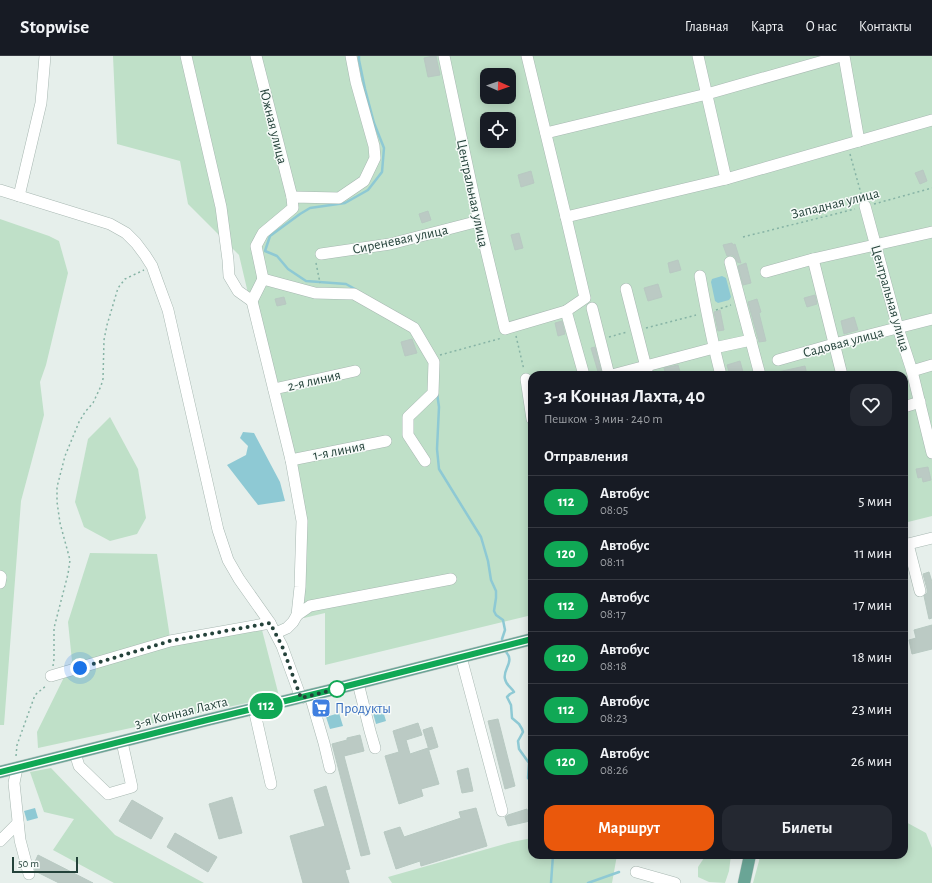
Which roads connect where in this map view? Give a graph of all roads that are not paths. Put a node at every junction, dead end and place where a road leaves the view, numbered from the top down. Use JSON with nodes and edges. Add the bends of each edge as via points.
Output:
{"nodes":[{"id":1,"x":45,"y":56,"type":"edge"},
{"id":2,"x":186,"y":56,"type":"edge"},
{"id":3,"x":256,"y":56,"type":"edge"},
{"id":4,"x":351,"y":56,"type":"edge"},
{"id":5,"x":444,"y":56,"type":"edge"},
{"id":6,"x":527,"y":56,"type":"edge"},
{"id":7,"x":698,"y":56,"type":"edge"},
{"id":8,"x":842,"y":56,"type":"edge"},
{"id":9,"x":707,"y":94,"type":"junction"},
{"id":10,"x":932,"y":120,"type":"edge"},
{"id":11,"x":546,"y":133,"type":"junction"},
{"id":12,"x":860,"y":140,"type":"junction"},
{"id":13,"x":726,"y":179,"type":"junction"},
{"id":14,"x":0,"y":190,"type":"edge"},
{"id":15,"x":19,"y":196,"type":"junction"},
{"id":16,"x":292,"y":197,"type":"junction"},
{"id":17,"x":864,"y":206,"type":"road end"},
{"id":18,"x":566,"y":217,"type":"junction"},
{"id":19,"x":479,"y":221,"type":"junction"},
{"id":20,"x":932,"y":232,"type":"edge"},
{"id":21,"x":876,"y":244,"type":"junction"},
{"id":22,"x":321,"y":254,"type":"road end"},
{"id":23,"x":813,"y":259,"type":"junction"},
{"id":24,"x":730,"y":262,"type":"dead end"},
{"id":25,"x":766,"y":272,"type":"dead end"},
{"id":26,"x":700,"y":276,"type":"dead end"},
{"id":27,"x":263,"y":279,"type":"junction"},
{"id":28,"x":626,"y":289,"type":"dead end"},
{"id":29,"x":252,"y":301,"type":"junction"},
{"id":30,"x":592,"y":308,"type":"dead end"},
{"id":31,"x":566,"y":311,"type":"junction"},
{"id":32,"x":932,"y":319,"type":"edge"},
{"id":33,"x":898,"y":328,"type":"junction"},
{"id":34,"x":751,"y":340,"type":"junction"},
{"id":35,"x":834,"y":344,"type":"junction"},
{"id":36,"x":714,"y":348,"type":"junction"},
{"id":37,"x":778,"y":360,"type":"dead end"},
{"id":38,"x":932,"y":365,"type":"edge"},
{"id":39,"x":355,"y":371,"type":"dead end"},
{"id":40,"x":583,"y":371,"type":"edge"},
{"id":41,"x":608,"y":371,"type":"edge"},
{"id":42,"x":647,"y":371,"type":"edge"},
{"id":43,"x":720,"y":371,"type":"edge"},
{"id":44,"x":757,"y":371,"type":"edge"},
{"id":45,"x":841,"y":371,"type":"edge"},
{"id":46,"x":912,"y":371,"type":"junction"},
{"id":47,"x":526,"y":379,"type":"road end"},
{"id":48,"x":274,"y":389,"type":"junction"},
{"id":49,"x":528,"y":392,"type":"edge"},
{"id":50,"x":920,"y":402,"type":"junction"},
{"id":51,"x":908,"y":405,"type":"edge"},
{"id":52,"x":386,"y":441,"type":"dead end"},
{"id":53,"x":932,"y":453,"type":"edge"},
{"id":54,"x":291,"y":460,"type":"junction"},
{"id":55,"x":424,"y":461,"type":"dead end"},
{"id":56,"x":932,"y":538,"type":"edge"},
{"id":57,"x":908,"y":544,"type":"edge"},
{"id":58,"x":908,"y":552,"type":"edge"},
{"id":59,"x":0,"y":576,"type":"edge"},
{"id":60,"x":451,"y":579,"type":"dead end"},
{"id":61,"x":0,"y":583,"type":"edge"},
{"id":62,"x":920,"y":591,"type":"dead end"},
{"id":63,"x":296,"y":615,"type":"junction"},
{"id":64,"x":270,"y":623,"type":"junction"},
{"id":65,"x":276,"y":633,"type":"junction"},
{"id":66,"x":528,"y":640,"type":"edge"},
{"id":67,"x":461,"y":657,"type":"junction"},
{"id":68,"x":51,"y":676,"type":"road end"},
{"id":69,"x":358,"y":683,"type":"junction"},
{"id":70,"x":305,"y":697,"type":"junction"},
{"id":71,"x":254,"y":709,"type":"junction"},
{"id":72,"x":122,"y":742,"type":"junction"},
{"id":73,"x":375,"y":748,"type":"dead end"},
{"id":74,"x":75,"y":753,"type":"junction"},
{"id":75,"x":16,"y":768,"type":"junction"},
{"id":76,"x":330,"y":768,"type":"dead end"},
{"id":77,"x":0,"y":772,"type":"edge"},
{"id":78,"x":271,"y":784,"type":"dead end"},
{"id":79,"x":502,"y":811,"type":"dead end"},
{"id":80,"x":18,"y":823,"type":"junction"},
{"id":81,"x":0,"y":841,"type":"edge"},
{"id":82,"x":749,"y":859,"type":"edge"},
{"id":83,"x":636,"y":872,"type":"dead end"},
{"id":84,"x":30,"y":874,"type":"dead end"},
{"id":85,"x":675,"y":883,"type":"edge"},
{"id":86,"x":744,"y":883,"type":"edge"}],
"edges":[{"from":1,"to":15,"type":"street","via":[[41,103]]},
{"from":2,"to":29,"type":"street","via":[[221,207],[229,276],[238,291]]},
{"from":3,"to":16,"type":"street","name":"Южная улица"},
{"from":4,"to":16,"type":"street","via":[[375,158],[364,181],[339,198]]},
{"from":5,"to":19,"type":"street","name":"Центральная улица"},
{"from":6,"to":11,"type":"street"},
{"from":7,"to":9,"type":"street"},
{"from":8,"to":9,"type":"street"},
{"from":8,"to":12,"type":"street"},
{"from":9,"to":11,"type":"street"},
{"from":9,"to":13,"type":"street"},
{"from":10,"to":12,"type":"street"},
{"from":11,"to":18,"type":"street"},
{"from":12,"to":13,"type":"street"},
{"from":13,"to":18,"type":"street"},
{"from":14,"to":15,"type":"street"},
{"from":15,"to":64,"type":"street","via":[[110,224],[136,242],[152,266],[168,310],[218,530],[228,560]]},
{"from":16,"to":27,"type":"street","via":[[293,208],[263,233],[256,246]]},
{"from":17,"to":21,"type":"street","name":"Центральная улица"},
{"from":18,"to":31,"type":"street","via":[[585,298]]},
{"from":19,"to":22,"type":"street","name":"Сиреневая улица","via":[[390,244]]},
{"from":19,"to":31,"type":"street","name":"Центральная улица","via":[[510,328]]},
{"from":20,"to":21,"type":"street"},
{"from":21,"to":23,"type":"street"},
{"from":21,"to":33,"type":"street","name":"Центральная улица"},
{"from":23,"to":25,"type":"street"},
{"from":23,"to":35,"type":"street"},
{"from":24,"to":34,"type":"street"},
{"from":26,"to":36,"type":"street"},
{"from":27,"to":29,"type":"street"},
{"from":27,"to":55,"type":"street","via":[[315,293],[354,294],[414,328],[434,362],[433,394],[408,417],[408,435]]},
{"from":28,"to":42,"type":"street"},
{"from":29,"to":48,"type":"street"},
{"from":30,"to":41,"type":"street"},
{"from":31,"to":40,"type":"street"},
{"from":32,"to":33,"type":"street","name":"Садовая улица"},
{"from":33,"to":35,"type":"street","name":"Садовая улица"},
{"from":33,"to":46,"type":"street","name":"Центральная улица"},
{"from":34,"to":36,"type":"street"},
{"from":34,"to":44,"type":"street"},
{"from":35,"to":37,"type":"street","name":"Садовая улица"},
{"from":35,"to":45,"type":"street"},
{"from":36,"to":42,"type":"street"},
{"from":36,"to":43,"type":"street"},
{"from":38,"to":46,"type":"street"},
{"from":39,"to":48,"type":"street","name":"2-я линия"},
{"from":46,"to":50,"type":"street","name":"Центральная улица"},
{"from":47,"to":49,"type":"street"},
{"from":48,"to":54,"type":"street"},
{"from":50,"to":51,"type":"street"},
{"from":50,"to":53,"type":"street","name":"Центральная улица"},
{"from":52,"to":54,"type":"street","name":"1-я линия"},
{"from":54,"to":63,"type":"street","via":[[302,521],[300,588]]},
{"from":56,"to":57,"type":"street"},
{"from":58,"to":62,"type":"street"},
{"from":59,"to":61,"type":"street"},
{"from":60,"to":63,"type":"street","via":[[310,606]]},
{"from":63,"to":65,"type":"street","via":[[294,622]]},
{"from":64,"to":65,"type":"street"},
{"from":64,"to":68,"type":"street","via":[[170,641]]},
{"from":65,"to":70,"type":"street"},
{"from":66,"to":67,"type":"main road","name":"3-я Конная Лахта"},
{"from":67,"to":69,"type":"main road","name":"3-я Конная Лахта"},
{"from":67,"to":79,"type":"street"},
{"from":69,"to":70,"type":"main road","name":"3-я Конная Лахта"},
{"from":69,"to":73,"type":"street"},
{"from":70,"to":71,"type":"main road","name":"3-я Конная Лахта"},
{"from":70,"to":76,"type":"street","via":[[324,743]]},
{"from":71,"to":72,"type":"main road","name":"3-я Конная Лахта"},
{"from":71,"to":78,"type":"street"},
{"from":72,"to":74,"type":"main road","name":"3-я Конная Лахта"},
{"from":72,"to":74,"type":"street","via":[[132,787],[108,794],[79,766]]},
{"from":74,"to":75,"type":"main road","name":"3-я Конная Лахта"},
{"from":75,"to":77,"type":"main road","name":"3-я Конная Лахта"},
{"from":75,"to":80,"type":"street","via":[[14,784]]},
{"from":80,"to":81,"type":"street"},
{"from":80,"to":84,"type":"street"},
{"from":82,"to":86,"type":"main road"},
{"from":83,"to":85,"type":"street"}]}
